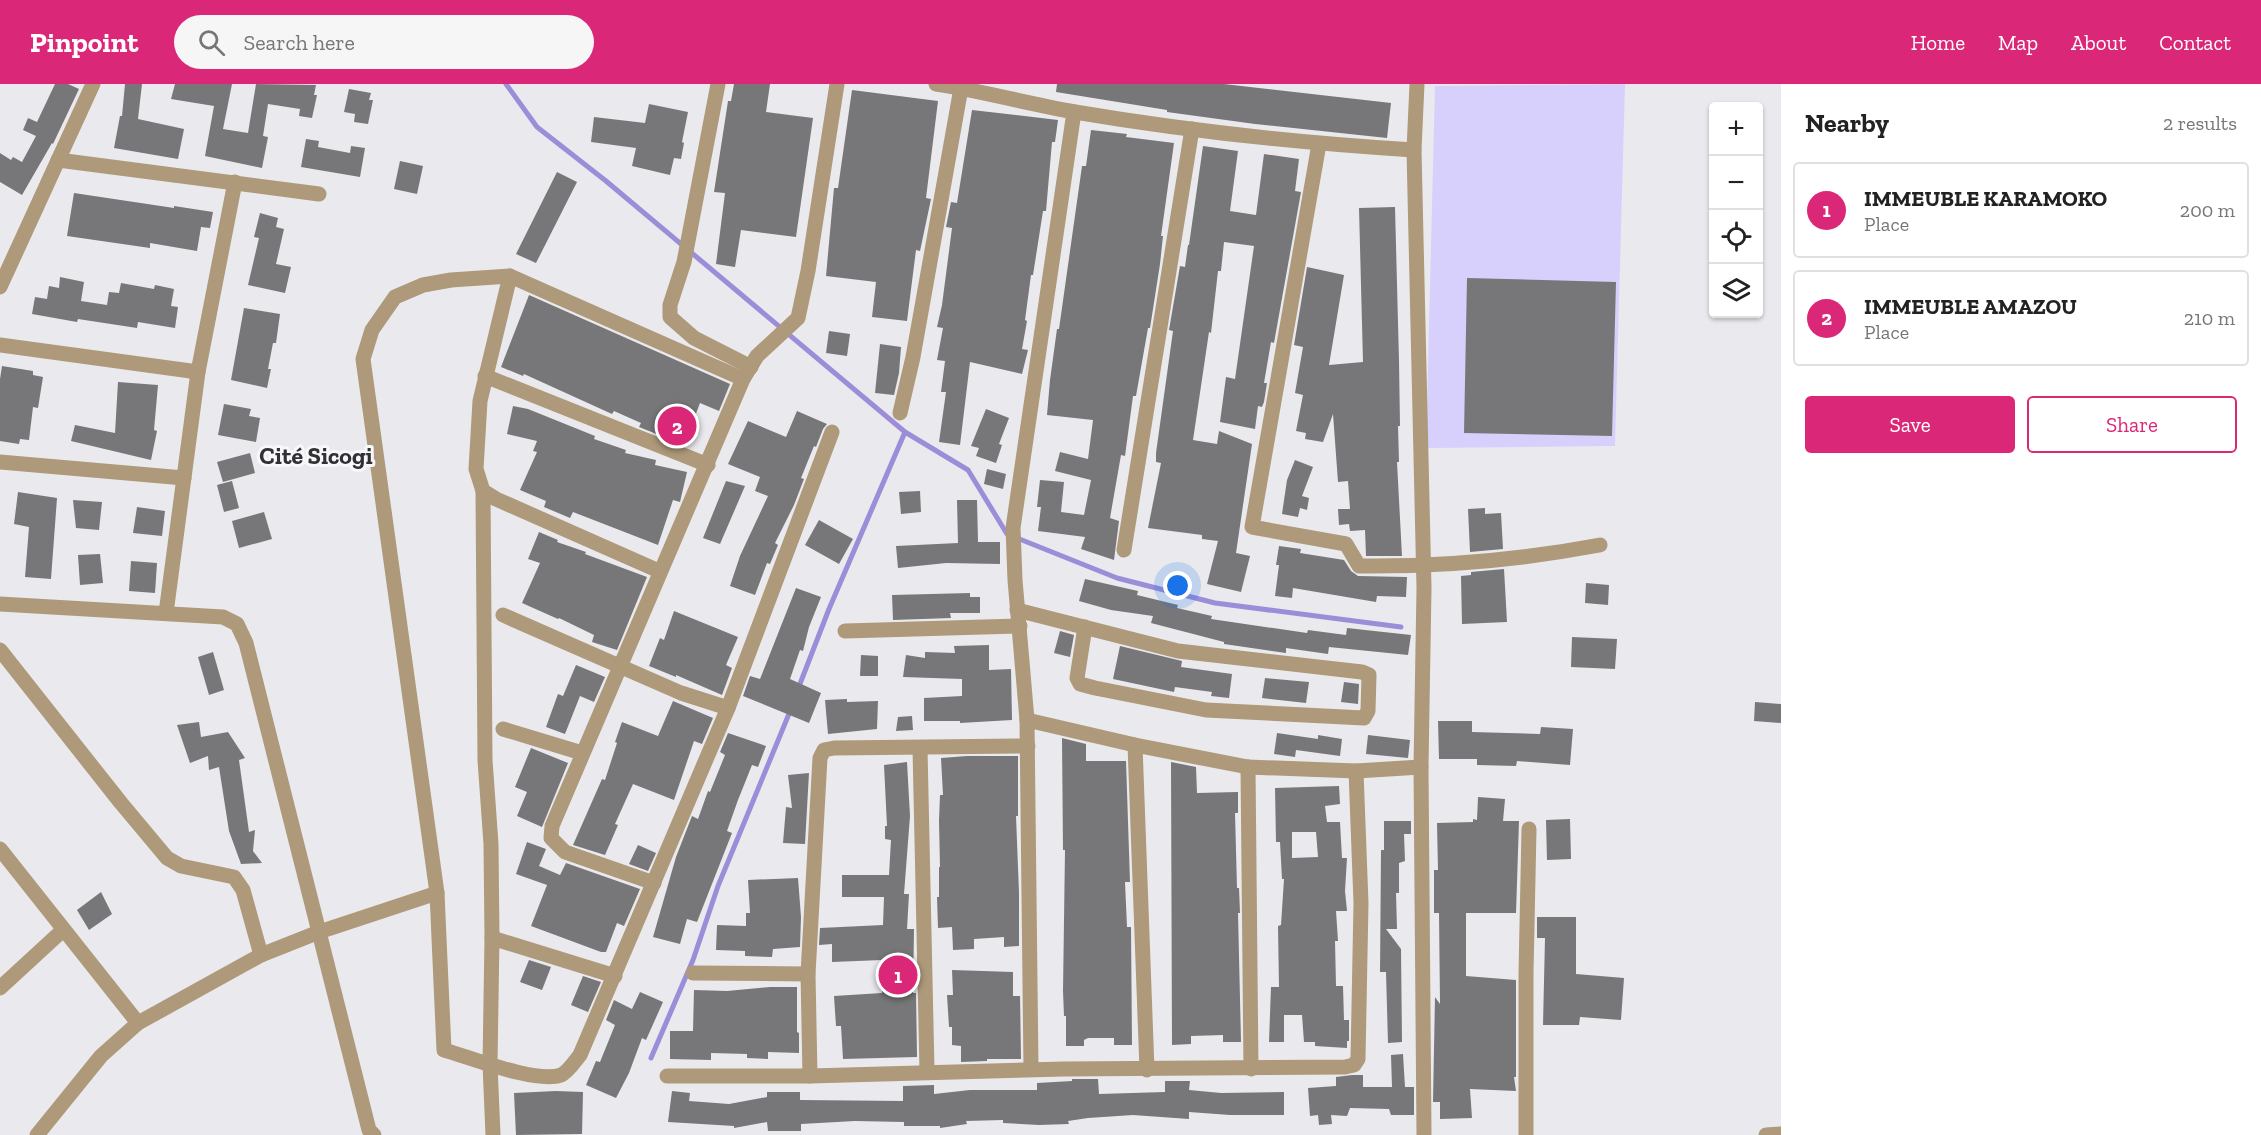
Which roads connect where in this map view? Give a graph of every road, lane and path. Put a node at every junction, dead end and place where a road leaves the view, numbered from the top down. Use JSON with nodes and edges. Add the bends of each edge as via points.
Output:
{"nodes":[{"id":1,"x":93,"y":84,"type":"edge"},
{"id":2,"x":718,"y":84,"type":"edge"},
{"id":3,"x":837,"y":84,"type":"edge"},
{"id":4,"x":936,"y":84,"type":"edge"},
{"id":5,"x":1417,"y":84,"type":"edge"},
{"id":6,"x":961,"y":88,"type":"junction"},
{"id":7,"x":1074,"y":112,"type":"junction"},
{"id":8,"x":1192,"y":129,"type":"junction"},
{"id":9,"x":1318,"y":144,"type":"junction"},
{"id":10,"x":1414,"y":150,"type":"junction"},
{"id":11,"x":58,"y":160,"type":"junction"},
{"id":12,"x":235,"y":182,"type":"junction"},
{"id":13,"x":318,"y":194,"type":"dead end"},
{"id":14,"x":510,"y":276,"type":"junction"},
{"id":15,"x":0,"y":287,"type":"edge"},
{"id":16,"x":0,"y":345,"type":"edge"},
{"id":17,"x":750,"y":367,"type":"junction"},
{"id":18,"x":198,"y":372,"type":"junction"},
{"id":19,"x":486,"y":376,"type":"junction"},
{"id":20,"x":900,"y":413,"type":"dead end"},
{"id":21,"x":832,"y":432,"type":"dead end"},
{"id":22,"x":0,"y":462,"type":"edge"},
{"id":23,"x":708,"y":465,"type":"junction"},
{"id":24,"x":184,"y":478,"type":"junction"},
{"id":25,"x":483,"y":491,"type":"junction"},
{"id":26,"x":1600,"y":545,"type":"dead end"},
{"id":27,"x":1124,"y":550,"type":"dead end"},
{"id":28,"x":1423,"y":566,"type":"junction"},
{"id":29,"x":659,"y":571,"type":"junction"},
{"id":30,"x":0,"y":603,"type":"edge"},
{"id":31,"x":1017,"y":609,"type":"junction"},
{"id":32,"x":166,"y":613,"type":"junction"},
{"id":33,"x":503,"y":615,"type":"dead end"},
{"id":34,"x":1020,"y":626,"type":"junction"},
{"id":35,"x":1085,"y":627,"type":"junction"},
{"id":36,"x":845,"y":631,"type":"dead end"},
{"id":37,"x":0,"y":650,"type":"edge"},
{"id":38,"x":620,"y":666,"type":"junction"},
{"id":39,"x":728,"y":708,"type":"junction"},
{"id":40,"x":1027,"y":720,"type":"junction"},
{"id":41,"x":503,"y":729,"type":"dead end"},
{"id":42,"x":1135,"y":745,"type":"junction"},
{"id":43,"x":1028,"y":746,"type":"junction"},
{"id":44,"x":920,"y":748,"type":"junction"},
{"id":45,"x":582,"y":753,"type":"junction"},
{"id":46,"x":1248,"y":767,"type":"junction"},
{"id":47,"x":1421,"y":767,"type":"junction"},
{"id":48,"x":1356,"y":771,"type":"junction"},
{"id":49,"x":1529,"y":829,"type":"dead end"},
{"id":50,"x":0,"y":849,"type":"edge"},
{"id":51,"x":654,"y":883,"type":"junction"},
{"id":52,"x":437,"y":893,"type":"junction"},
{"id":53,"x":63,"y":930,"type":"junction"},
{"id":54,"x":319,"y":932,"type":"junction"},
{"id":55,"x":492,"y":938,"type":"junction"},
{"id":56,"x":261,"y":955,"type":"junction"},
{"id":57,"x":693,"y":973,"type":"dead end"},
{"id":58,"x":808,"y":974,"type":"junction"},
{"id":59,"x":615,"y":976,"type":"junction"},
{"id":60,"x":0,"y":988,"type":"edge"},
{"id":61,"x":138,"y":1023,"type":"junction"},
{"id":62,"x":490,"y":1064,"type":"junction"},
{"id":63,"x":1031,"y":1069,"type":"junction"},
{"id":64,"x":1251,"y":1069,"type":"junction"},
{"id":65,"x":1147,"y":1070,"type":"junction"},
{"id":66,"x":927,"y":1071,"type":"junction"},
{"id":67,"x":667,"y":1076,"type":"dead end"},
{"id":68,"x":810,"y":1076,"type":"junction"},
{"id":69,"x":369,"y":1133,"type":"edge"},
{"id":70,"x":1781,"y":1134,"type":"edge"},
{"id":71,"x":37,"y":1135,"type":"edge"},
{"id":72,"x":493,"y":1135,"type":"edge"},
{"id":73,"x":1424,"y":1135,"type":"edge"},
{"id":74,"x":1526,"y":1135,"type":"edge"},
{"id":75,"x":1766,"y":1135,"type":"edge"}],
"edges":[{"from":1,"to":11,"type":"street"},
{"from":2,"to":17,"type":"street","via":[[670,316],[694,338]]},
{"from":3,"to":17,"type":"street","via":[[798,318]]},
{"from":4,"to":6,"type":"street"},
{"from":5,"to":10,"type":"street"},
{"from":6,"to":7,"type":"street"},
{"from":6,"to":20,"type":"street"},
{"from":7,"to":8,"type":"street"},
{"from":7,"to":31,"type":"street","via":[[1013,528]]},
{"from":8,"to":9,"type":"street"},
{"from":8,"to":27,"type":"street"},
{"from":9,"to":10,"type":"street"},
{"from":9,"to":28,"type":"street","via":[[1252,527],[1346,544],[1359,566]]},
{"from":10,"to":28,"type":"street"},
{"from":11,"to":12,"type":"street"},
{"from":11,"to":15,"type":"street"},
{"from":12,"to":13,"type":"street"},
{"from":12,"to":18,"type":"street"},
{"from":14,"to":17,"type":"street"},
{"from":14,"to":19,"type":"street"},
{"from":14,"to":52,"type":"street","via":[[423,285],[395,297],[372,330],[363,359]]},
{"from":16,"to":18,"type":"street"},
{"from":17,"to":23,"type":"street"},
{"from":18,"to":24,"type":"street"},
{"from":19,"to":23,"type":"street"},
{"from":19,"to":25,"type":"street","via":[[480,401],[476,469]]},
{"from":21,"to":39,"type":"street"},
{"from":22,"to":24,"type":"street"},
{"from":23,"to":29,"type":"street"},
{"from":24,"to":32,"type":"street"},
{"from":25,"to":29,"type":"street"},
{"from":25,"to":55,"type":"street","via":[[485,760]]},
{"from":26,"to":28,"type":"street","via":[[1538,556]]},
{"from":28,"to":47,"type":"street"},
{"from":29,"to":38,"type":"street"},
{"from":30,"to":32,"type":"street"},
{"from":31,"to":34,"type":"street"},
{"from":31,"to":35,"type":"street"},
{"from":32,"to":54,"type":"street","via":[[223,617],[237,624],[249,655]]},
{"from":33,"to":38,"type":"street"},
{"from":34,"to":36,"type":"street"},
{"from":34,"to":40,"type":"street"},
{"from":35,"to":35,"type":"street","via":[[1178,651],[1362,672],[1369,675],[1368,711],[1364,718],[1206,711],[1080,684],[1077,678]]},
{"from":37,"to":56,"type":"street","via":[[168,858],[181,866],[234,877],[243,890]]},
{"from":38,"to":39,"type":"street","via":[[681,693]]},
{"from":38,"to":45,"type":"street"},
{"from":39,"to":51,"type":"street"},
{"from":40,"to":42,"type":"street"},
{"from":40,"to":43,"type":"street"},
{"from":41,"to":45,"type":"street"},
{"from":42,"to":46,"type":"street"},
{"from":42,"to":65,"type":"street"},
{"from":43,"to":44,"type":"street"},
{"from":43,"to":63,"type":"street"},
{"from":44,"to":58,"type":"street","via":[[834,748],[824,750],[820,758]]},
{"from":44,"to":66,"type":"street"},
{"from":45,"to":51,"type":"street","via":[[552,826],[551,838],[565,852]]},
{"from":46,"to":48,"type":"street"},
{"from":46,"to":64,"type":"street"},
{"from":47,"to":48,"type":"street"},
{"from":47,"to":73,"type":"street"},
{"from":48,"to":64,"type":"street","via":[[1361,903],[1358,1059],[1354,1065],[1344,1067]]},
{"from":49,"to":74,"type":"street"},
{"from":50,"to":53,"type":"street"},
{"from":51,"to":59,"type":"street"},
{"from":52,"to":54,"type":"street"},
{"from":52,"to":62,"type":"street","via":[[444,1050]]},
{"from":53,"to":60,"type":"street"},
{"from":53,"to":61,"type":"street"},
{"from":54,"to":56,"type":"street"},
{"from":54,"to":69,"type":"street"},
{"from":55,"to":59,"type":"street"},
{"from":55,"to":62,"type":"street"},
{"from":56,"to":61,"type":"street"},
{"from":57,"to":58,"type":"street"},
{"from":58,"to":68,"type":"street"},
{"from":59,"to":62,"type":"street","via":[[580,1055],[562,1074],[527,1075]]},
{"from":61,"to":71,"type":"street","via":[[101,1056]]},
{"from":62,"to":72,"type":"street"},
{"from":63,"to":65,"type":"street"},
{"from":63,"to":66,"type":"street"},
{"from":64,"to":65,"type":"street"},
{"from":66,"to":68,"type":"street"},
{"from":67,"to":68,"type":"street"},
{"from":70,"to":75,"type":"street"}]}
